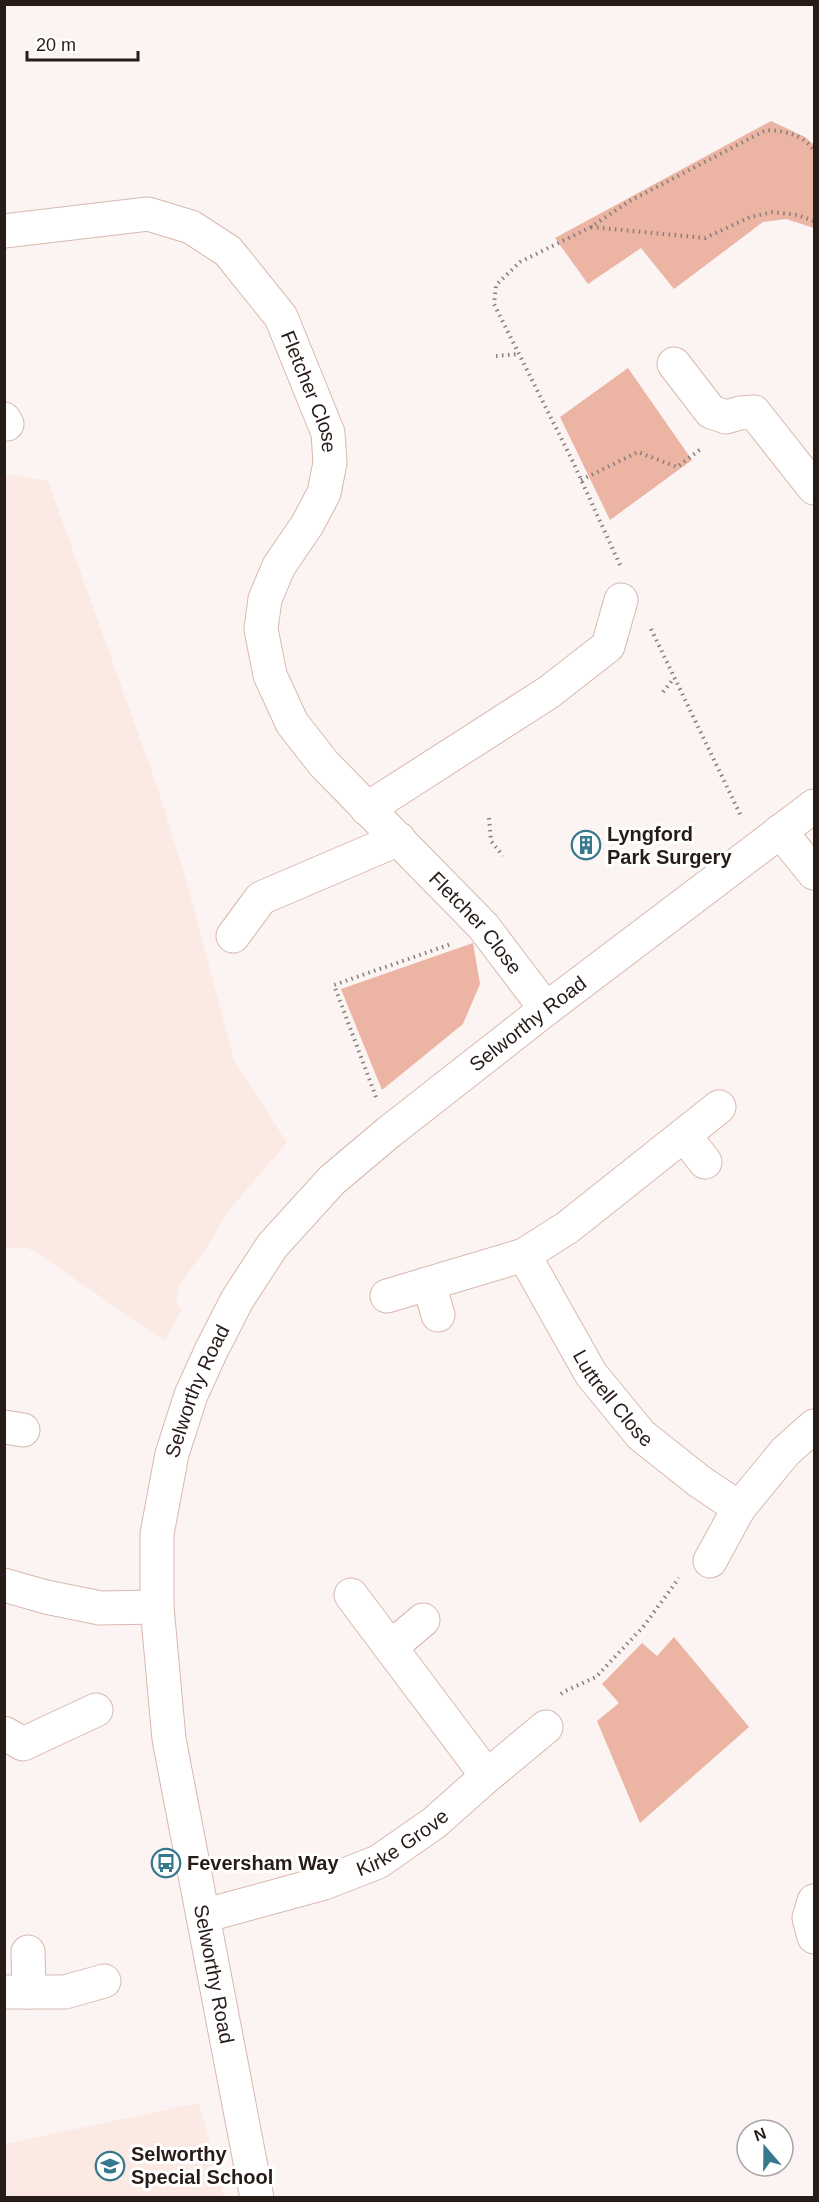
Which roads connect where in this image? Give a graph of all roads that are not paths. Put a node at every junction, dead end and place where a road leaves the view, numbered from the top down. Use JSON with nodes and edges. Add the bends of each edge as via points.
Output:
{"nodes":[{"id":1,"x":4,"y":231,"type":"edge"},
{"id":2,"x":674,"y":364,"type":"dead end"},
{"id":3,"x":814,"y":488,"type":"edge"},
{"id":4,"x":622,"y":586,"type":"road end"},
{"id":5,"x":814,"y":806,"type":"edge"},
{"id":6,"x":367,"y":809,"type":"junction"},
{"id":7,"x":399,"y":839,"type":"junction"},
{"id":8,"x":770,"y":840,"type":"junction"},
{"id":9,"x":814,"y":873,"type":"edge"},
{"id":10,"x":233,"y":936,"type":"dead end"},
{"id":11,"x":546,"y":1010,"type":"junction"},
{"id":12,"x":719,"y":1107,"type":"dead end"},
{"id":13,"x":684,"y":1135,"type":"junction"},
{"id":14,"x":705,"y":1162,"type":"dead end"},
{"id":15,"x":524,"y":1255,"type":"junction"},
{"id":16,"x":429,"y":1284,"type":"junction"},
{"id":17,"x":387,"y":1296,"type":"dead end"},
{"id":18,"x":438,"y":1315,"type":"dead end"},
{"id":19,"x":814,"y":1426,"type":"edge"},
{"id":20,"x":739,"y":1508,"type":"junction"},
{"id":21,"x":710,"y":1561,"type":"road end"},
{"id":22,"x":4,"y":1585,"type":"edge"},
{"id":23,"x":351,"y":1595,"type":"dead end"},
{"id":24,"x":157,"y":1607,"type":"junction"},
{"id":25,"x":423,"y":1620,"type":"dead end"},
{"id":26,"x":392,"y":1647,"type":"junction"},
{"id":27,"x":96,"y":1710,"type":"dead end"},
{"id":28,"x":546,"y":1727,"type":"road end"},
{"id":29,"x":4,"y":1733,"type":"edge"},
{"id":30,"x":487,"y":1776,"type":"junction"},
{"id":31,"x":814,"y":1901,"type":"edge"},
{"id":32,"x":203,"y":1916,"type":"junction"},
{"id":33,"x":814,"y":1937,"type":"edge"},
{"id":34,"x":28,"y":1952,"type":"dead end"},
{"id":35,"x":104,"y":1981,"type":"dead end"},
{"id":36,"x":17,"y":1992,"type":"edge"},
{"id":37,"x":257,"y":2198,"type":"edge"}],
"edges":[{"from":1,"to":6,"type":"street","name":"Fletcher Close","via":[[148,214],[190,227],[228,251],[281,317],[328,433],[330,463],[324,493],[279,566],[265,599],[261,629],[270,675],[292,723]]},
{"from":2,"to":3,"type":"street","via":[[711,412],[726,417],[754,412]]},
{"from":4,"to":6,"type":"street","via":[[608,646],[549,692]]},
{"from":5,"to":8,"type":"street","name":"Selworthy Road"},
{"from":6,"to":7,"type":"street","name":"Fletcher Close"},
{"from":7,"to":10,"type":"street","via":[[261,898]]},
{"from":7,"to":11,"type":"street","name":"Fletcher Close","via":[[483,926]]},
{"from":8,"to":9,"type":"street"},
{"from":8,"to":11,"type":"street","name":"Selworthy Road"},
{"from":11,"to":24,"type":"street","name":"Selworthy Road","via":[[332,1180],[272,1246],[237,1300],[211,1351],[191,1395],[172,1454],[157,1534]]},
{"from":12,"to":13,"type":"street"},
{"from":13,"to":14,"type":"street"},
{"from":13,"to":15,"type":"street","via":[[568,1227]]},
{"from":15,"to":16,"type":"street"},
{"from":15,"to":20,"type":"street","name":"Luttrell Close","via":[[591,1374],[641,1435]]},
{"from":16,"to":17,"type":"street"},
{"from":16,"to":18,"type":"street"},
{"from":19,"to":20,"type":"street","via":[[785,1452]]},
{"from":20,"to":21,"type":"street"},
{"from":22,"to":24,"type":"street","via":[[100,1608]]},
{"from":23,"to":26,"type":"street"},
{"from":24,"to":32,"type":"street","name":"Selworthy Road","via":[[169,1739]]},
{"from":25,"to":26,"type":"street"},
{"from":26,"to":30,"type":"street"},
{"from":27,"to":29,"type":"street","via":[[23,1744]]},
{"from":28,"to":30,"type":"street","name":"Kirke Grove"},
{"from":30,"to":32,"type":"street","name":"Kirke Grove","via":[[434,1823],[378,1862],[324,1883]]},
{"from":31,"to":33,"type":"street","via":[[809,1918]]},
{"from":32,"to":37,"type":"street","name":"Selworthy Road"},
{"from":34,"to":36,"type":"street"},
{"from":35,"to":36,"type":"street","via":[[65,1992]]}]}
